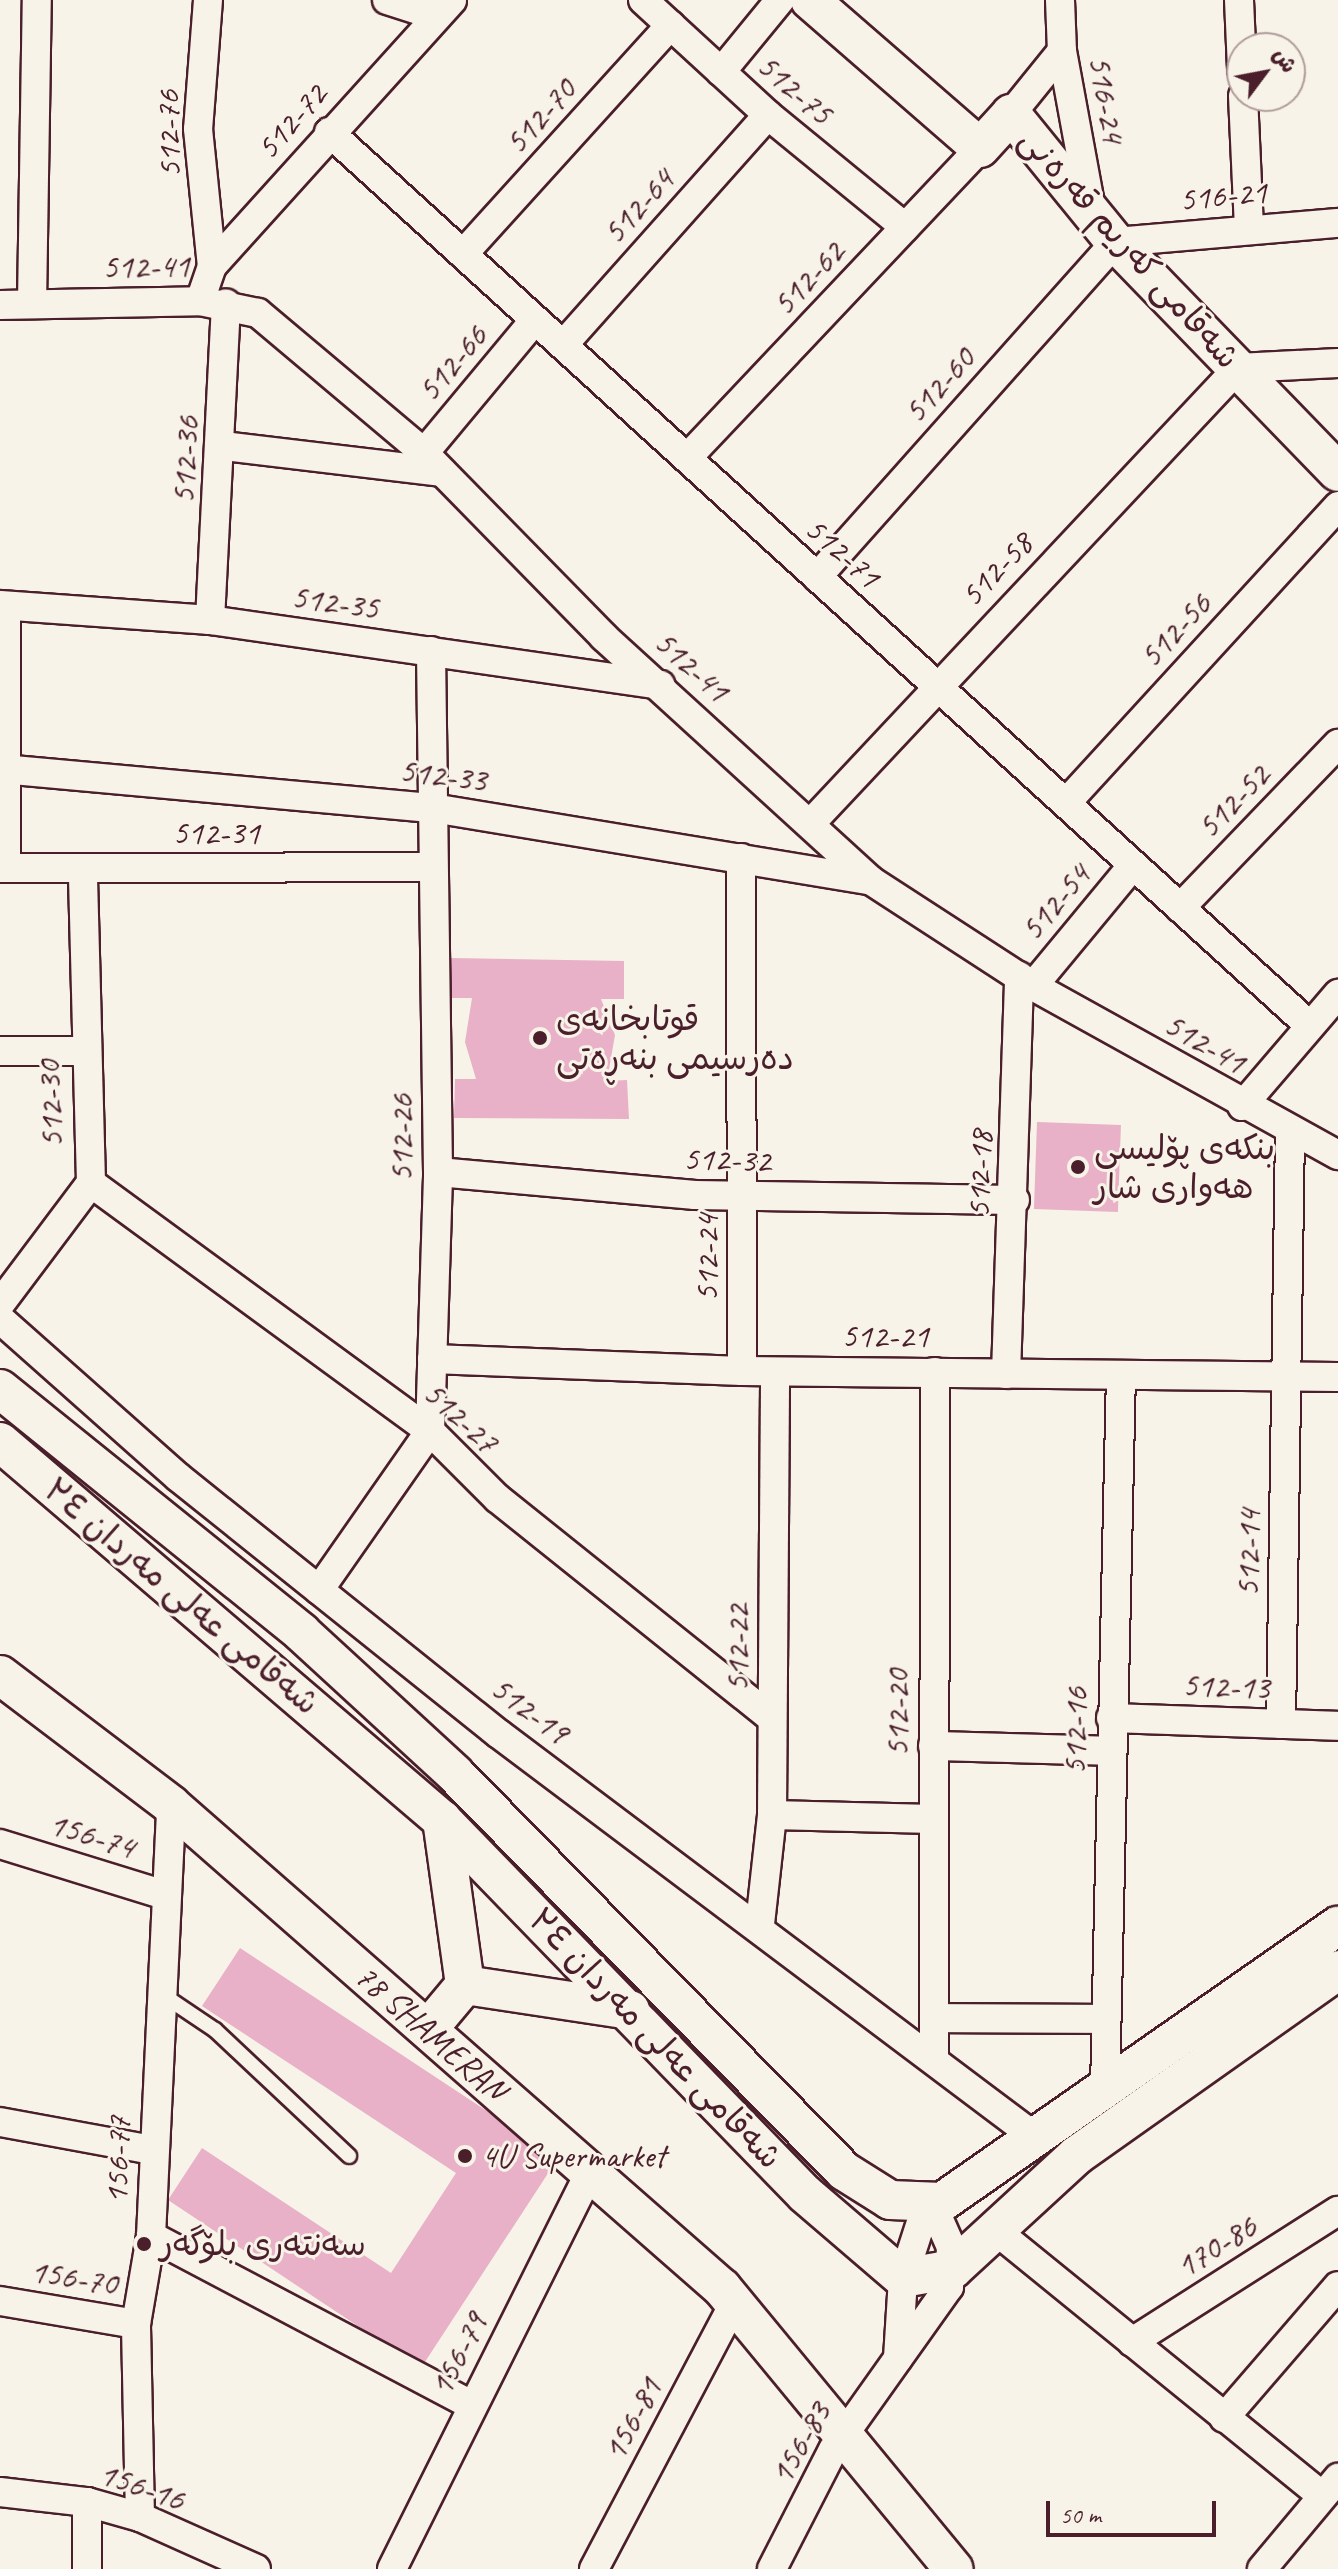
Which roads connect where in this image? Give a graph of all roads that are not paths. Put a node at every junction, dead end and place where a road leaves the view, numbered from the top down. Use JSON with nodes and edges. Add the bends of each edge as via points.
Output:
{"nodes":[{"id":1,"x":37,"y":0,"type":"edge"},
{"id":2,"x":208,"y":0,"type":"edge"},
{"id":3,"x":387,"y":0,"type":"edge"},
{"id":4,"x":643,"y":0,"type":"edge"},
{"id":5,"x":780,"y":0,"type":"edge"},
{"id":6,"x":810,"y":0,"type":"edge"},
{"id":7,"x":1060,"y":0,"type":"edge"},
{"id":8,"x":1239,"y":0,"type":"edge"},
{"id":9,"x":444,"y":8,"type":"edge"},
{"id":10,"x":671,"y":25,"type":"junction"},
{"id":11,"x":1240,"y":32,"type":"edge"},
{"id":12,"x":1062,"y":51,"type":"junction"},
{"id":13,"x":721,"y":72,"type":"junction"},
{"id":14,"x":1244,"y":112,"type":"edge"},
{"id":15,"x":1011,"y":114,"type":"junction"},
{"id":16,"x":768,"y":115,"type":"junction"},
{"id":17,"x":329,"y":132,"type":"junction"},
{"id":18,"x":980,"y":148,"type":"junction"},
{"id":19,"x":1091,"y":209,"type":"junction"},
{"id":20,"x":1338,"y":223,"type":"edge"},
{"id":21,"x":905,"y":227,"type":"junction"},
{"id":22,"x":1249,"y":228,"type":"junction"},
{"id":23,"x":1115,"y":242,"type":"junction"},
{"id":24,"x":463,"y":254,"type":"junction"},
{"id":25,"x":212,"y":266,"type":"junction"},
{"id":26,"x":213,"y":302,"type":"junction"},
{"id":27,"x":32,"y":304,"type":"junction"},
{"id":28,"x":0,"y":305,"type":"edge"},
{"id":29,"x":535,"y":320,"type":"junction"},
{"id":30,"x":563,"y":345,"type":"junction"},
{"id":31,"x":1338,"y":363,"type":"edge"},
{"id":32,"x":1238,"y":368,"type":"junction"},
{"id":33,"x":224,"y":446,"type":"junction"},
{"id":34,"x":687,"y":458,"type":"junction"},
{"id":35,"x":432,"y":463,"type":"junction"},
{"id":36,"x":1338,"y":472,"type":"edge"},
{"id":37,"x":1338,"y":506,"type":"edge"},
{"id":38,"x":817,"y":577,"type":"junction"},
{"id":39,"x":3,"y":607,"type":"edge"},
{"id":40,"x":210,"y":620,"type":"junction"},
{"id":41,"x":431,"y":651,"type":"junction"},
{"id":42,"x":660,"y":685,"type":"junction"},
{"id":43,"x":936,"y":685,"type":"junction"},
{"id":44,"x":1338,"y":744,"type":"edge"},
{"id":45,"x":2,"y":769,"type":"junction"},
{"id":46,"x":1066,"y":803,"type":"junction"},
{"id":47,"x":433,"y":808,"type":"junction"},
{"id":48,"x":810,"y":824,"type":"junction"},
{"id":49,"x":741,"y":858,"type":"junction"},
{"id":50,"x":1133,"y":865,"type":"junction"},
{"id":51,"x":432,"y":867,"type":"junction"},
{"id":52,"x":3,"y":868,"type":"edge"},
{"id":53,"x":83,"y":869,"type":"junction"},
{"id":54,"x":870,"y":880,"type":"junction"},
{"id":55,"x":1180,"y":908,"type":"junction"},
{"id":56,"x":1026,"y":981,"type":"junction"},
{"id":57,"x":1338,"y":994,"type":"edge"},
{"id":58,"x":1309,"y":1025,"type":"junction"},
{"id":59,"x":0,"y":1051,"type":"edge"},
{"id":60,"x":84,"y":1051,"type":"junction"},
{"id":61,"x":1242,"y":1106,"type":"junction"},
{"id":62,"x":1290,"y":1132,"type":"junction"},
{"id":63,"x":1338,"y":1155,"type":"edge"},
{"id":64,"x":438,"y":1172,"type":"junction"},
{"id":65,"x":91,"y":1183,"type":"junction"},
{"id":66,"x":743,"y":1196,"type":"junction"},
{"id":67,"x":1015,"y":1200,"type":"junction"},
{"id":68,"x":0,"y":1304,"type":"edge"},
{"id":69,"x":0,"y":1319,"type":"edge"},
{"id":70,"x":432,"y":1359,"type":"junction"},
{"id":71,"x":742,"y":1371,"type":"junction"},
{"id":72,"x":775,"y":1372,"type":"junction"},
{"id":73,"x":935,"y":1372,"type":"junction"},
{"id":74,"x":1006,"y":1374,"type":"junction"},
{"id":75,"x":1121,"y":1375,"type":"junction"},
{"id":76,"x":1338,"y":1377,"type":"edge"},
{"id":77,"x":1287,"y":1380,"type":"junction"},
{"id":78,"x":0,"y":1389,"type":"edge"},
{"id":79,"x":430,"y":1431,"type":"junction"},
{"id":80,"x":0,"y":1442,"type":"edge"},
{"id":81,"x":319,"y":1590,"type":"junction"},
{"id":82,"x":0,"y":1675,"type":"edge"},
{"id":83,"x":772,"y":1718,"type":"junction"},
{"id":84,"x":1111,"y":1718,"type":"junction"},
{"id":85,"x":1281,"y":1724,"type":"junction"},
{"id":86,"x":1338,"y":1726,"type":"edge"},
{"id":87,"x":933,"y":1746,"type":"junction"},
{"id":88,"x":1111,"y":1751,"type":"junction"},
{"id":89,"x":171,"y":1805,"type":"junction"},
{"id":90,"x":772,"y":1815,"type":"junction"},
{"id":91,"x":933,"y":1819,"type":"junction"},
{"id":92,"x":442,"y":1820,"type":"junction"},
{"id":93,"x":0,"y":1844,"type":"edge"},
{"id":94,"x":162,"y":1894,"type":"junction"},
{"id":95,"x":760,"y":1924,"type":"junction"},
{"id":96,"x":1338,"y":1926,"type":"edge"},
{"id":97,"x":1338,"y":1970,"type":"edge"},
{"id":98,"x":465,"y":1985,"type":"junction"},
{"id":99,"x":159,"y":1993,"type":"junction"},
{"id":100,"x":630,"y":2010,"type":"junction"},
{"id":101,"x":934,"y":2018,"type":"junction"},
{"id":102,"x":1103,"y":2019,"type":"junction"},
{"id":103,"x":429,"y":2028,"type":"junction"},
{"id":104,"x":934,"y":2054,"type":"junction"},
{"id":105,"x":1105,"y":2089,"type":"junction"},
{"id":106,"x":0,"y":2122,"type":"edge"},
{"id":107,"x":1046,"y":2129,"type":"junction"},
{"id":108,"x":153,"y":2150,"type":"junction"},
{"id":109,"x":1077,"y":2155,"type":"junction"},
{"id":110,"x":349,"y":2156,"type":"dead end"},
{"id":111,"x":590,"y":2172,"type":"junction"},
{"id":112,"x":930,"y":2207,"type":"junction"},
{"id":113,"x":1338,"y":2211,"type":"edge"},
{"id":114,"x":995,"y":2230,"type":"junction"},
{"id":115,"x":151,"y":2236,"type":"junction"},
{"id":116,"x":953,"y":2269,"type":"junction"},
{"id":117,"x":903,"y":2278,"type":"junction"},
{"id":118,"x":1338,"y":2286,"type":"edge"},
{"id":119,"x":0,"y":2301,"type":"edge"},
{"id":120,"x":734,"y":2303,"type":"junction"},
{"id":121,"x":136,"y":2324,"type":"junction"},
{"id":122,"x":1132,"y":2342,"type":"junction"},
{"id":123,"x":898,"y":2358,"type":"junction"},
{"id":124,"x":472,"y":2405,"type":"junction"},
{"id":125,"x":1224,"y":2418,"type":"junction"},
{"id":126,"x":846,"y":2431,"type":"junction"},
{"id":127,"x":1330,"y":2486,"type":"edge"},
{"id":128,"x":0,"y":2492,"type":"edge"},
{"id":129,"x":87,"y":2502,"type":"junction"},
{"id":130,"x":140,"y":2517,"type":"junction"},
{"id":131,"x":87,"y":2569,"type":"edge"},
{"id":132,"x":256,"y":2569,"type":"edge"},
{"id":133,"x":392,"y":2569,"type":"edge"},
{"id":134,"x":594,"y":2569,"type":"edge"},
{"id":135,"x":772,"y":2569,"type":"edge"},
{"id":136,"x":954,"y":2569,"type":"edge"},
{"id":137,"x":1262,"y":2569,"type":"edge"}],
"edges":[{"from":1,"to":27,"type":"street"},
{"from":2,"to":25,"type":"street","name":"512-76","via":[[198,129]]},
{"from":3,"to":9,"type":"street"},
{"from":4,"to":10,"type":"street","name":"512-75"},
{"from":5,"to":13,"type":"street"},
{"from":6,"to":18,"type":"main road","name":"شەقامی کەریم قەرەنی"},
{"from":7,"to":12,"type":"street","name":"516-24"},
{"from":8,"to":11,"type":"street"},
{"from":9,"to":17,"type":"street","name":"512-72"},
{"from":10,"to":13,"type":"street","name":"512-75"},
{"from":10,"to":24,"type":"street","name":"512-70"},
{"from":12,"to":15,"type":"street"},
{"from":12,"to":19,"type":"street","name":"516-24"},
{"from":13,"to":16,"type":"street","name":"512-75"},
{"from":14,"to":22,"type":"street"},
{"from":15,"to":18,"type":"main road","name":"شەقامی کەریم قەرەنی"},
{"from":15,"to":19,"type":"main road","name":"شەقامی کەریم قەرەنی"},
{"from":16,"to":21,"type":"street","name":"512-75"},
{"from":16,"to":30,"type":"street","name":"512-64"},
{"from":17,"to":24,"type":"street","name":"512-71"},
{"from":17,"to":25,"type":"street","name":"512-72"},
{"from":18,"to":21,"type":"street","name":"512-62"},
{"from":19,"to":23,"type":"main road","name":"شەقامی کەریم قەرەنی"},
{"from":20,"to":22,"type":"street","name":"516-21"},
{"from":21,"to":34,"type":"street","name":"512-62"},
{"from":22,"to":23,"type":"street","name":"516-21"},
{"from":23,"to":32,"type":"main road","name":"شەقامی کەریم قەرەنی"},
{"from":23,"to":38,"type":"street","name":"512-60"},
{"from":24,"to":29,"type":"street","name":"512-71"},
{"from":25,"to":26,"type":"street","name":"512-72"},
{"from":26,"to":27,"type":"street","name":"512-41"},
{"from":26,"to":33,"type":"street","name":"512-36"},
{"from":26,"to":35,"type":"street","name":"512-41","via":[[258,313]]},
{"from":27,"to":28,"type":"street","name":"512-41"},
{"from":29,"to":30,"type":"street","name":"512-71"},
{"from":29,"to":35,"type":"street","name":"512-66"},
{"from":30,"to":34,"type":"street","name":"512-71"},
{"from":31,"to":32,"type":"street"},
{"from":32,"to":36,"type":"main road","name":"شەقامی کەریم قەرەنی"},
{"from":32,"to":43,"type":"street","name":"512-58"},
{"from":33,"to":35,"type":"street"},
{"from":33,"to":40,"type":"street","name":"512-36"},
{"from":34,"to":38,"type":"street","name":"512-71"},
{"from":35,"to":42,"type":"street","name":"512-41"},
{"from":37,"to":46,"type":"street","name":"512-56"},
{"from":38,"to":43,"type":"street","name":"512-71"},
{"from":39,"to":40,"type":"street","name":"512-35"},
{"from":39,"to":45,"type":"street"},
{"from":40,"to":41,"type":"street","name":"512-35"},
{"from":41,"to":42,"type":"street","name":"512-35"},
{"from":41,"to":47,"type":"street","name":"512-26"},
{"from":42,"to":48,"type":"street","name":"512-41"},
{"from":43,"to":46,"type":"street","name":"512-71"},
{"from":43,"to":48,"type":"street","name":"512-58"},
{"from":44,"to":55,"type":"street","name":"512-52"},
{"from":45,"to":47,"type":"street","name":"512-33"},
{"from":45,"to":52,"type":"street"},
{"from":46,"to":50,"type":"street","name":"512-71"},
{"from":47,"to":49,"type":"street","name":"512-33"},
{"from":47,"to":51,"type":"street","name":"512-26"},
{"from":48,"to":54,"type":"street","name":"512-41"},
{"from":49,"to":54,"type":"street","name":"512-33"},
{"from":49,"to":66,"type":"street","name":"512-24"},
{"from":50,"to":55,"type":"street","name":"512-71"},
{"from":50,"to":56,"type":"street","name":"512-54"},
{"from":51,"to":53,"type":"street","name":"512-31"},
{"from":51,"to":64,"type":"street","name":"512-26"},
{"from":52,"to":53,"type":"street","name":"512-31"},
{"from":53,"to":60,"type":"street","name":"512-30"},
{"from":54,"to":56,"type":"street","name":"512-41"},
{"from":55,"to":58,"type":"street","name":"512-71"},
{"from":56,"to":61,"type":"street","name":"512-41"},
{"from":56,"to":67,"type":"street","name":"512-18"},
{"from":57,"to":58,"type":"street"},
{"from":58,"to":61,"type":"street"},
{"from":59,"to":60,"type":"street"},
{"from":60,"to":65,"type":"street","name":"512-30"},
{"from":61,"to":62,"type":"street","name":"512-41"},
{"from":62,"to":63,"type":"street","name":"512-41"},
{"from":62,"to":77,"type":"street","name":"512-14"},
{"from":64,"to":66,"type":"street","name":"512-32"},
{"from":64,"to":70,"type":"street","name":"512-26"},
{"from":65,"to":68,"type":"street","name":"512-30"},
{"from":65,"to":79,"type":"street","name":"512-27"},
{"from":66,"to":67,"type":"street","name":"512-32"},
{"from":66,"to":71,"type":"street","name":"512-24"},
{"from":67,"to":74,"type":"street","name":"512-18"},
{"from":69,"to":81,"type":"street","name":"512-19"},
{"from":70,"to":71,"type":"street","name":"512-21"},
{"from":70,"to":79,"type":"street","name":"512-26"},
{"from":71,"to":72,"type":"street","name":"512-21"},
{"from":72,"to":73,"type":"street","name":"512-21"},
{"from":72,"to":83,"type":"street","name":"512-22"},
{"from":73,"to":74,"type":"street","name":"512-21"},
{"from":73,"to":87,"type":"street","name":"512-20"},
{"from":74,"to":75,"type":"street","name":"512-21"},
{"from":75,"to":77,"type":"street","name":"512-21"},
{"from":75,"to":84,"type":"street","name":"512-16"},
{"from":76,"to":77,"type":"street","name":"512-21"},
{"from":77,"to":85,"type":"street","name":"512-14"},
{"from":78,"to":112,"type":"main road","name":"شەقامی عەلی مەردان ٣٤","via":[[302,1633],[454,1773],[860,2185]]},
{"from":79,"to":81,"type":"street"},
{"from":79,"to":83,"type":"street","name":"512-27","via":[[497,1498]]},
{"from":80,"to":92,"type":"main road","name":"شەقامی عەلی مەردان ٣٤"},
{"from":81,"to":95,"type":"street","name":"512-19","via":[[499,1734]]},
{"from":82,"to":89,"type":"main road","name":"78 SHAMERAN"},
{"from":83,"to":90,"type":"street","name":"512-22"},
{"from":84,"to":85,"type":"street","name":"512-13"},
{"from":84,"to":88,"type":"street","name":"512-16"},
{"from":85,"to":86,"type":"street","name":"512-13"},
{"from":87,"to":88,"type":"street"},
{"from":87,"to":91,"type":"street","name":"512-20"},
{"from":88,"to":102,"type":"street","name":"512-16"},
{"from":89,"to":94,"type":"street","name":"156-77"},
{"from":89,"to":103,"type":"main road","name":"78 SHAMERAN"},
{"from":90,"to":91,"type":"street"},
{"from":90,"to":95,"type":"street","name":"512-22"},
{"from":91,"to":101,"type":"street","name":"512-20"},
{"from":92,"to":98,"type":"main road"},
{"from":92,"to":100,"type":"main road","name":"شەقامی عەلی مەردان ٣٤"},
{"from":93,"to":94,"type":"street","name":"156-74"},
{"from":94,"to":99,"type":"street","name":"156-77"},
{"from":95,"to":104,"type":"street","name":"512-19"},
{"from":96,"to":105,"type":"main road"},
{"from":97,"to":109,"type":"main road"},
{"from":98,"to":100,"type":"main road"},
{"from":98,"to":103,"type":"main road"},
{"from":99,"to":108,"type":"street","name":"156-77"},
{"from":99,"to":110,"type":"lane","via":[[215,2030]]},
{"from":100,"to":117,"type":"main road","name":"شەقامی عەلی مەردان ٣٤","via":[[805,2194]]},
{"from":101,"to":102,"type":"street"},
{"from":101,"to":104,"type":"street","name":"512-20"},
{"from":102,"to":105,"type":"street","name":"512-16"},
{"from":103,"to":111,"type":"main road","name":"78 SHAMERAN"},
{"from":104,"to":107,"type":"street","name":"512-19"},
{"from":105,"to":107,"type":"main road"},
{"from":106,"to":108,"type":"street"},
{"from":107,"to":109,"type":"main road"},
{"from":107,"to":112,"type":"main road"},
{"from":108,"to":115,"type":"street","name":"156-77"},
{"from":109,"to":114,"type":"main road"},
{"from":111,"to":120,"type":"main road","name":"78 SHAMERAN"},
{"from":111,"to":124,"type":"street","name":"156-79"},
{"from":112,"to":116,"type":"street"},
{"from":112,"to":117,"type":"street"},
{"from":113,"to":122,"type":"street","name":"170-86"},
{"from":114,"to":116,"type":"main road"},
{"from":114,"to":122,"type":"street"},
{"from":115,"to":121,"type":"street","name":"156-77"},
{"from":115,"to":124,"type":"street"},
{"from":116,"to":117,"type":"main road"},
{"from":116,"to":123,"type":"street","name":"156-83","via":[[937,2306]]},
{"from":117,"to":123,"type":"street"},
{"from":118,"to":125,"type":"street"},
{"from":119,"to":121,"type":"street","name":"156-70"},
{"from":120,"to":126,"type":"main road","name":"78 SHAMERAN"},
{"from":120,"to":134,"type":"street","name":"156-81"},
{"from":121,"to":130,"type":"street","name":"156-77"},
{"from":122,"to":125,"type":"street"},
{"from":123,"to":126,"type":"street","name":"156-83"},
{"from":124,"to":133,"type":"street","name":"156-79"},
{"from":125,"to":127,"type":"street"},
{"from":126,"to":135,"type":"street","name":"156-83"},
{"from":126,"to":136,"type":"main road","name":"78 SHAMERAN"},
{"from":127,"to":137,"type":"street"},
{"from":128,"to":129,"type":"street","name":"156-16"},
{"from":129,"to":130,"type":"street","name":"156-16"},
{"from":129,"to":131,"type":"street"},
{"from":130,"to":132,"type":"street","name":"156-16"}]}
